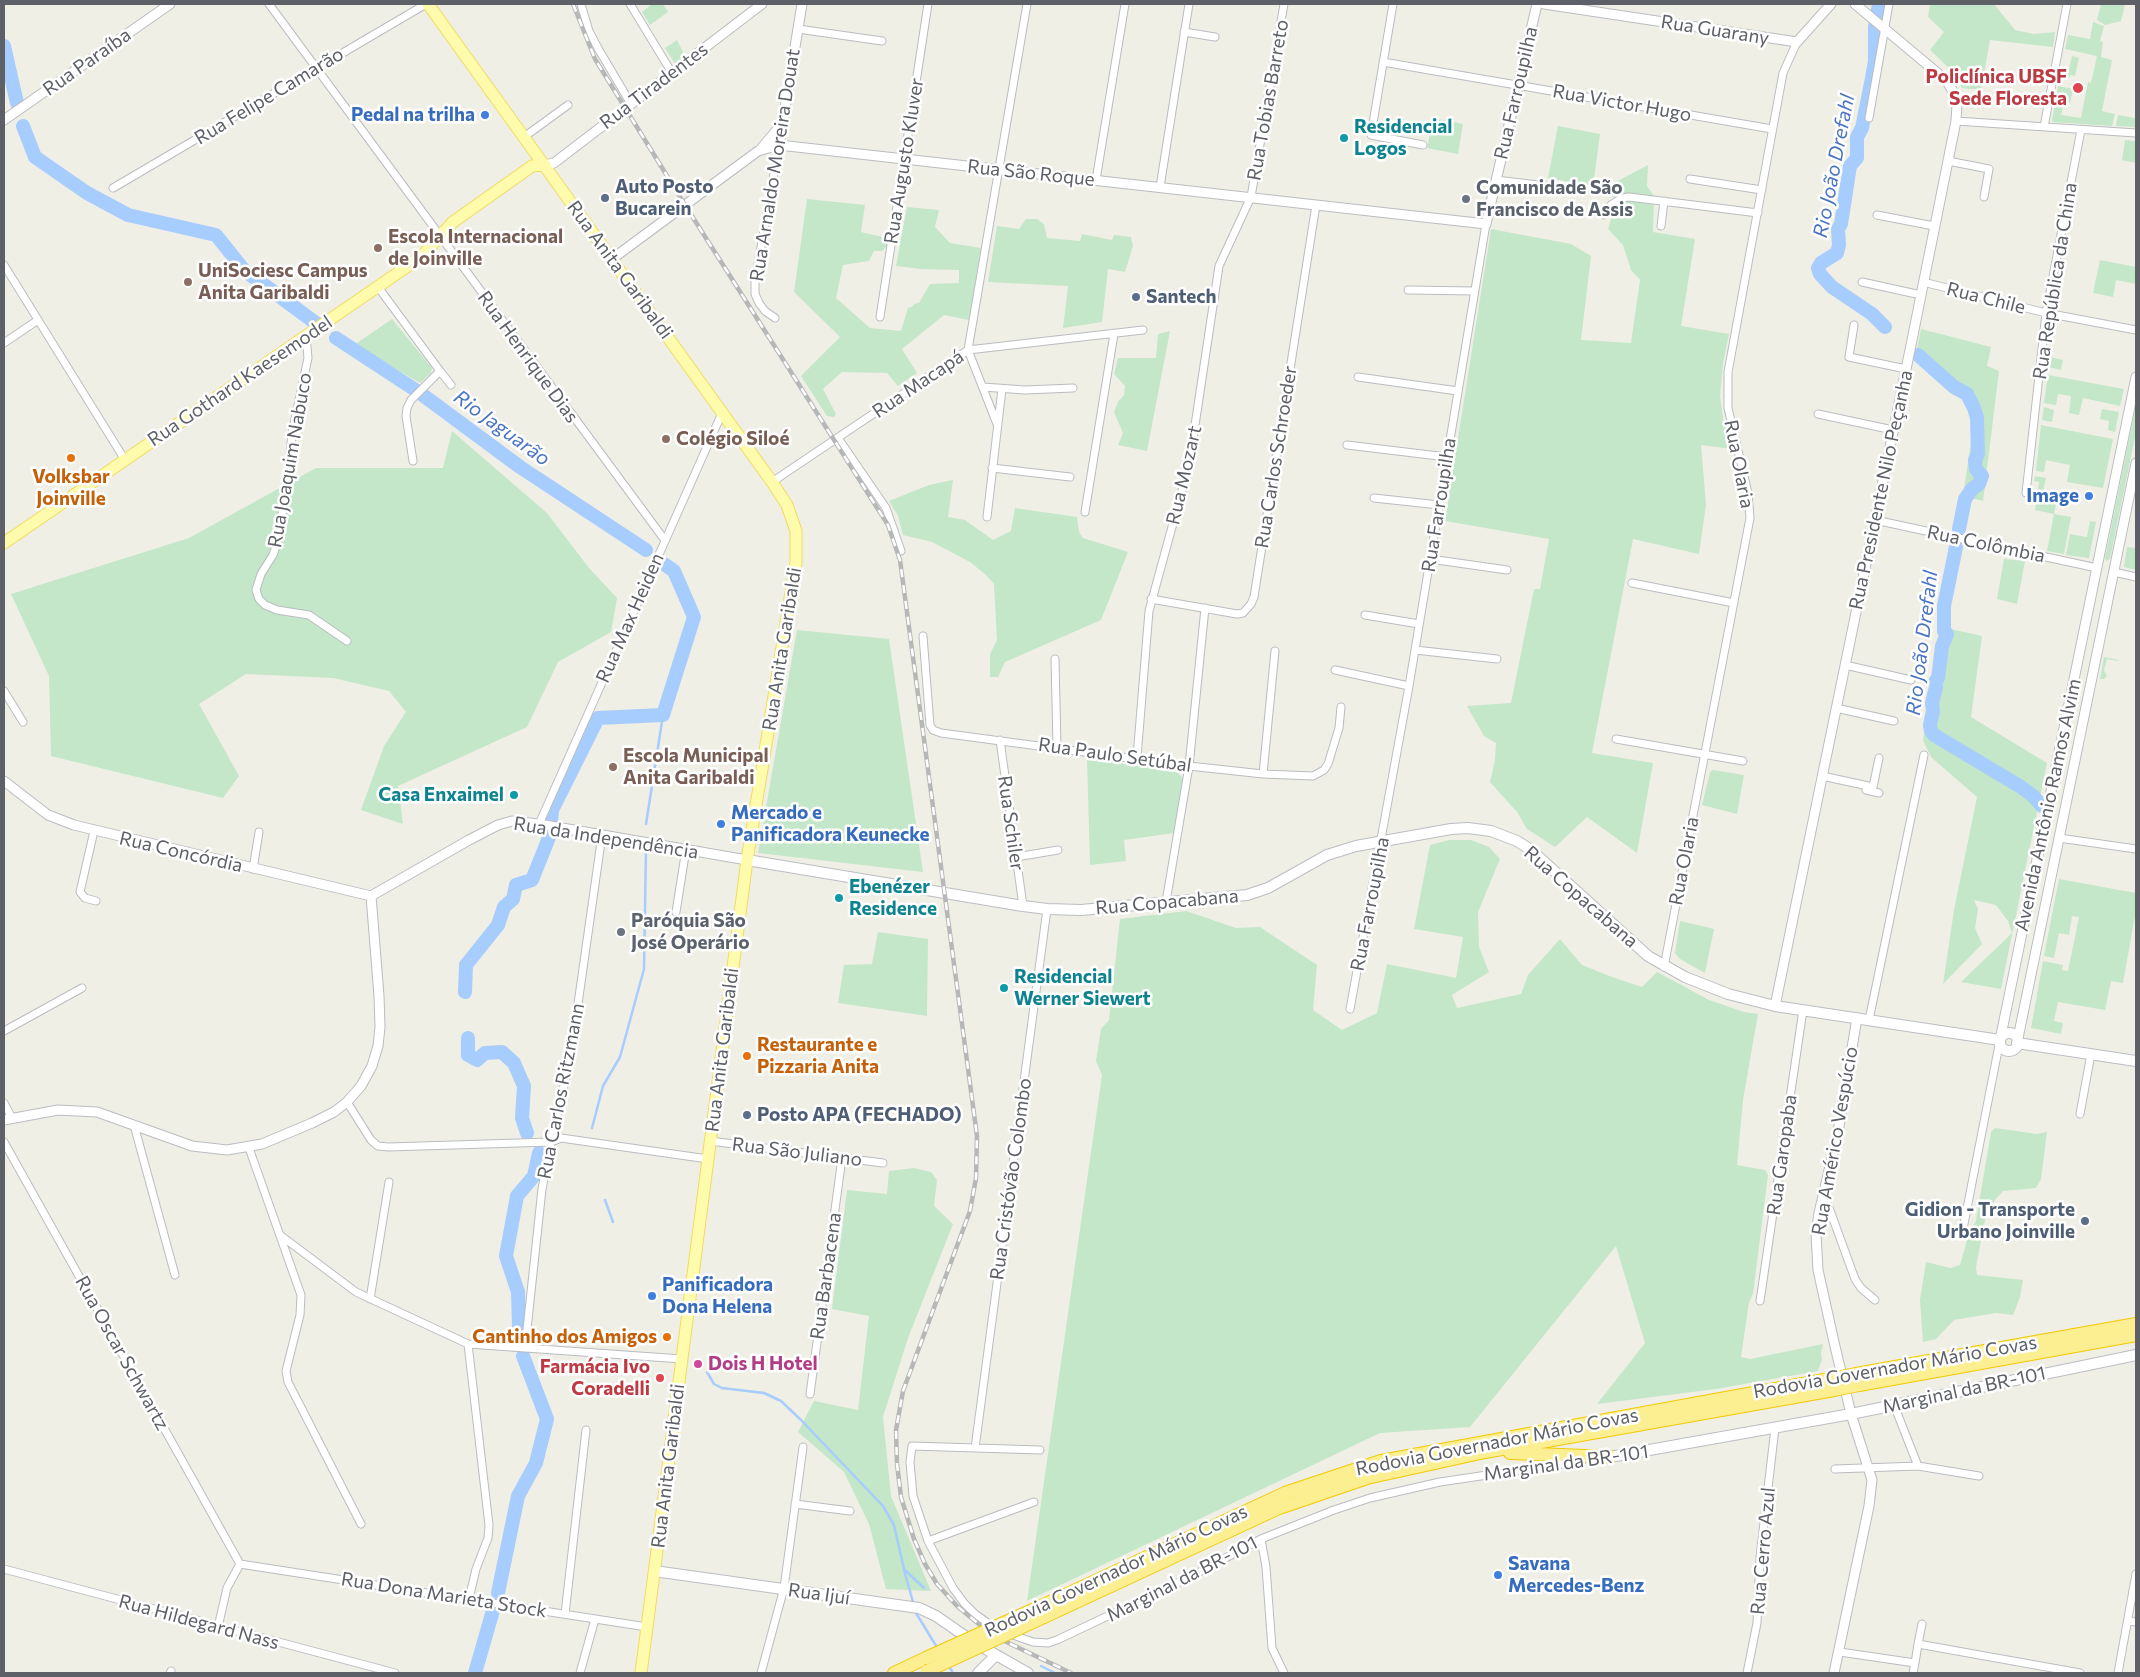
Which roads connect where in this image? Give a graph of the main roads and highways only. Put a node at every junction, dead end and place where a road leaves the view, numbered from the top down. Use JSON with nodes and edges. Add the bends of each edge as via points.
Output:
{"nodes":[{"id":1,"x":427,"y":4,"type":"edge"},
{"id":2,"x":544,"y":166,"type":"junction"},
{"id":3,"x":4,"y":543,"type":"edge"},
{"id":4,"x":747,"y":860,"type":"junction"},
{"id":5,"x":2136,"y":1061,"type":"edge"},
{"id":6,"x":2136,"y":1324,"type":"edge"},
{"id":7,"x":2136,"y":1335,"type":"edge"},
{"id":8,"x":2136,"y":1355,"type":"edge"},
{"id":9,"x":1858,"y":1380,"type":"junction"},
{"id":10,"x":1832,"y":1385,"type":"junction"},
{"id":11,"x":1485,"y":1452,"type":"junction"},
{"id":12,"x":1610,"y":1457,"type":"joint"},
{"id":13,"x":654,"y":1571,"type":"junction"},
{"id":14,"x":1040,"y":1612,"type":"junction"},
{"id":15,"x":996,"y":1655,"type":"junction"},
{"id":16,"x":925,"y":1667,"type":"edge"},
{"id":17,"x":641,"y":1673,"type":"edge"},
{"id":18,"x":894,"y":1673,"type":"edge"},
{"id":19,"x":978,"y":1673,"type":"edge"},
{"id":20,"x":1028,"y":1673,"type":"edge"}],
"edges":[{"from":1,"to":2,"type":"main road","name":"Rua Anita Garibaldi"},
{"from":2,"to":3,"type":"main road","name":"Rua Gothard Kaesemodel","via":[[532,166],[453,222],[421,257]]},
{"from":2,"to":4,"type":"main road","name":"Rua Anita Garibaldi","via":[[772,482],[792,517],[797,538],[796,562]]},
{"from":4,"to":5,"type":"main road","name":"Rua Copacabana","via":[[1047,910],[1090,909],[1247,895],[1268,888],[1327,855],[1382,840],[1468,828],[1506,836],[1524,846],[1544,860],[1632,942],[1664,966],[1728,994],[1775,1006],[2000,1040],[2002,1048],[2007,1050],[2015,1048],[2017,1043]]},
{"from":4,"to":13,"type":"main road","name":"Rua Anita Garibaldi"},
{"from":6,"to":9,"type":"highway","name":"Rodovia Governador Mário Covas"},
{"from":7,"to":9,"type":"highway","name":"Rodovia Governador Mário Covas"},
{"from":8,"to":12,"type":"main road","name":"Marginal da BR-101","via":[[1851,1414]]},
{"from":9,"to":10,"type":"highway","name":"Rodovia Governador Mário Covas","bridge":true},
{"from":10,"to":11,"type":"highway","name":"Rodovia Governador Mário Covas"},
{"from":10,"to":14,"type":"highway","name":"Rodovia Governador Mário Covas","via":[[1398,1457],[1357,1468],[1261,1503]]},
{"from":11,"to":12,"type":"highway"},
{"from":11,"to":14,"type":"highway","name":"Rodovia Governador Mário Covas","via":[[1387,1472],[1298,1500]]},
{"from":13,"to":15,"type":"main road","name":"Rua Ijuí","via":[[919,1608]]},
{"from":13,"to":17,"type":"main road","name":"Rua Anita Garibaldi"},
{"from":14,"to":16,"type":"highway","name":"Rodovia Governador Mário Covas","bridge":true},
{"from":15,"to":19,"type":"main road"},
{"from":15,"to":20,"type":"main road","name":"Rua Ijuí"},
{"from":16,"to":18,"type":"highway","name":"Rodovia Governador Mário Covas"}]}
